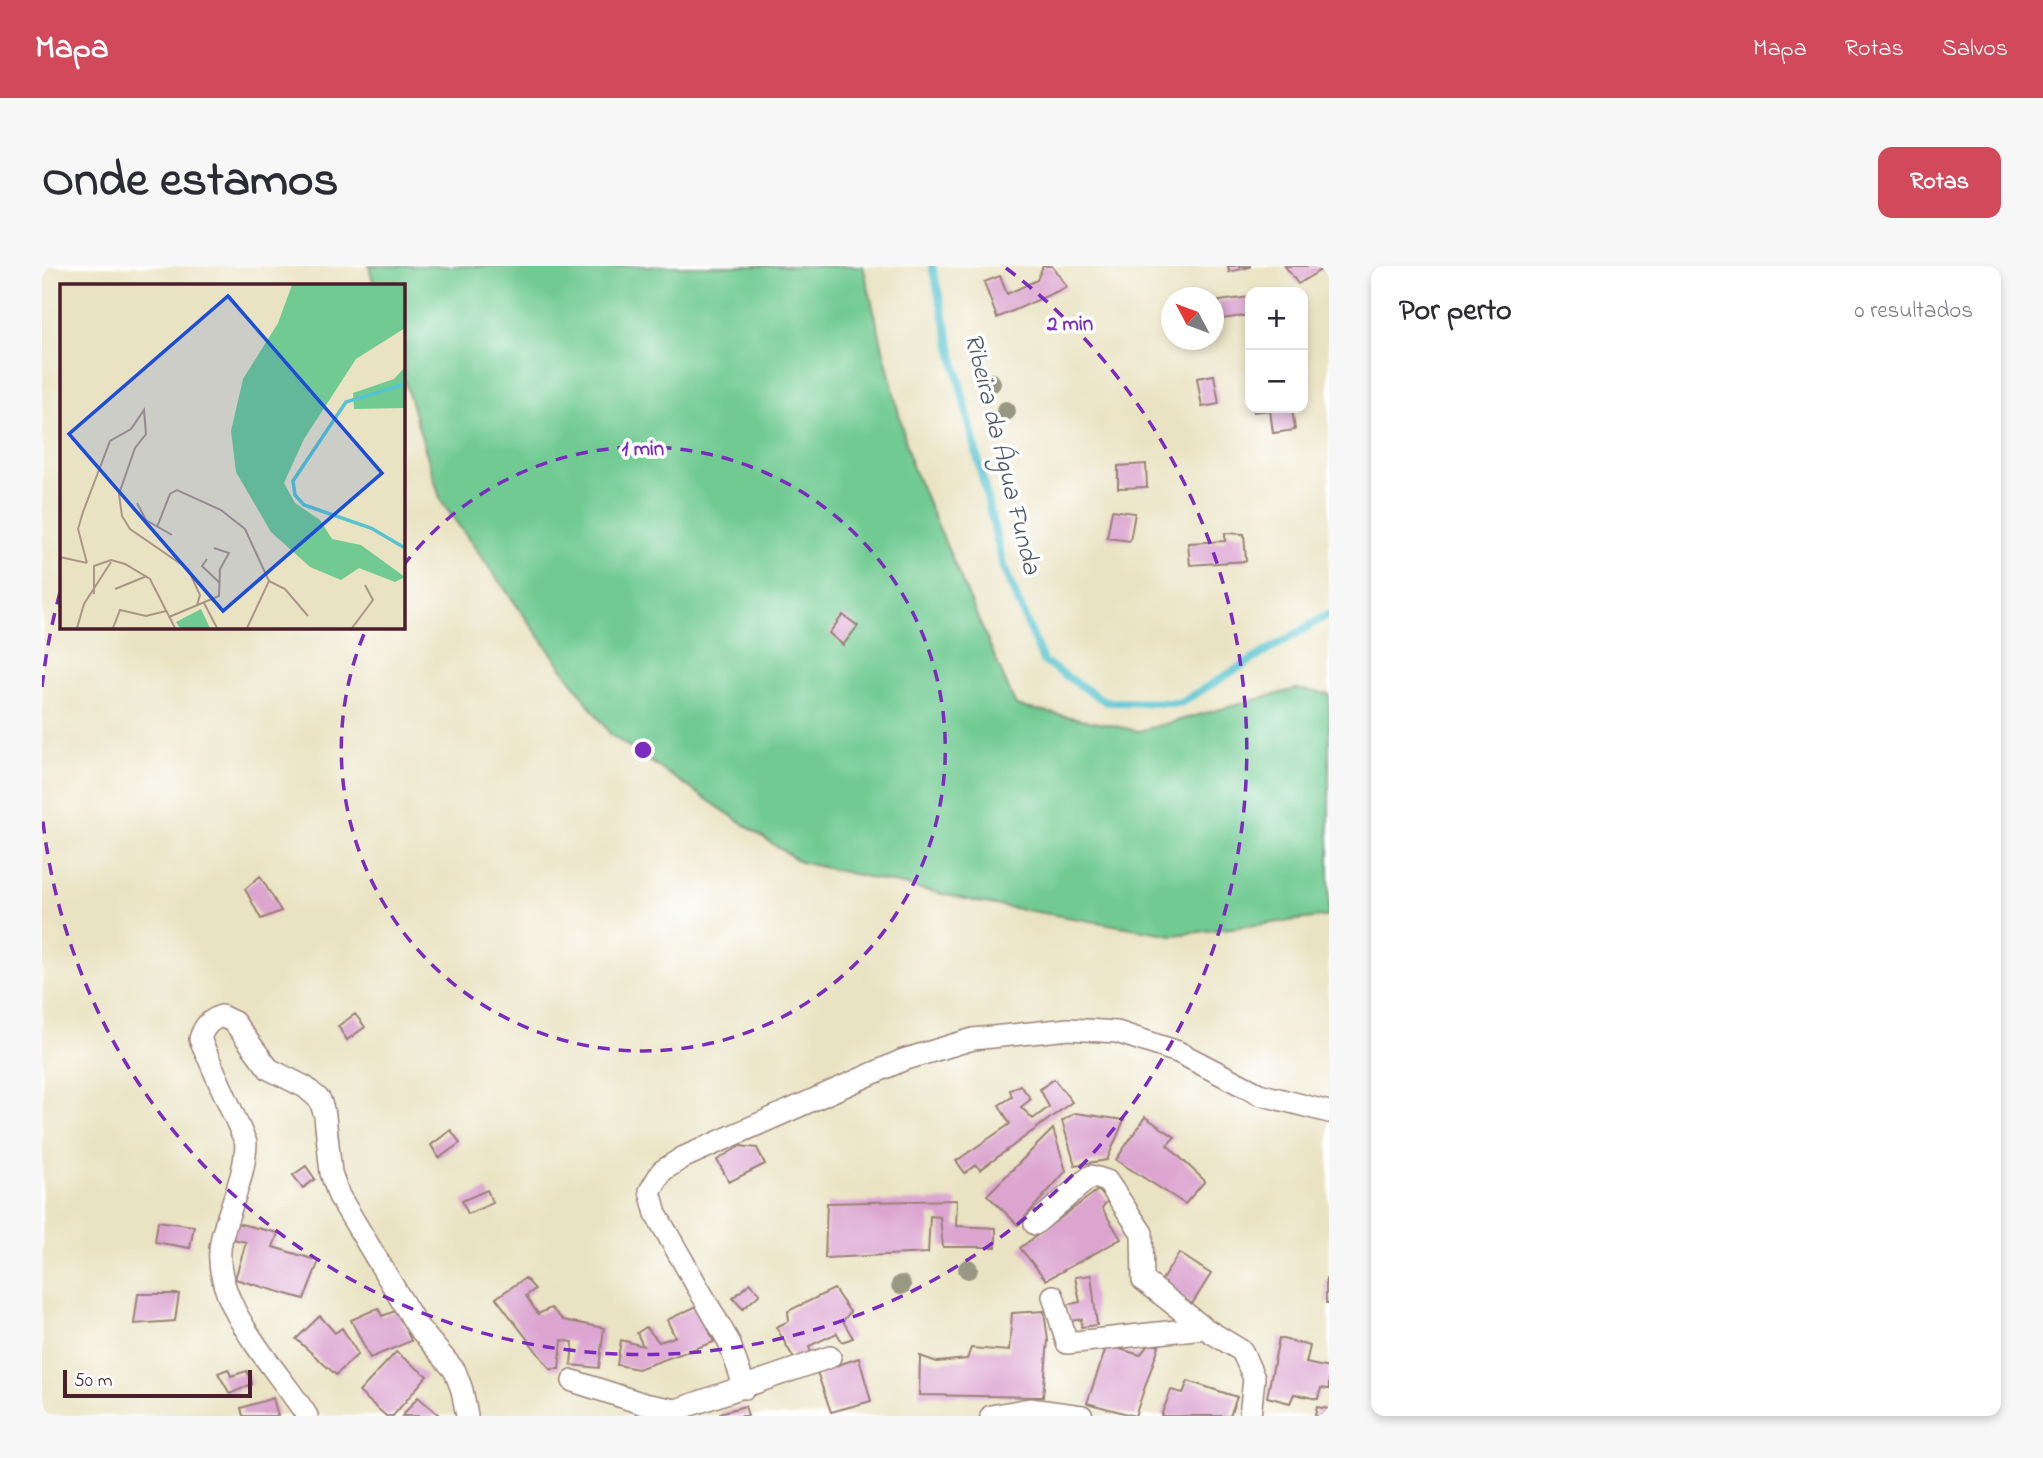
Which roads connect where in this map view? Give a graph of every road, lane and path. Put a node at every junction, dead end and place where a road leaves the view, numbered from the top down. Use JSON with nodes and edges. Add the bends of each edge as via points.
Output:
{"nodes":[{"id":1,"x":1329,"y":1112,"type":"edge"},
{"id":2,"x":1035,"y":1224,"type":"dead end"},
{"id":3,"x":1054,"y":1296,"type":"dead end"},
{"id":4,"x":1204,"y":1328,"type":"junction"},
{"id":5,"x":830,"y":1357,"type":"dead end"},
{"id":6,"x":573,"y":1381,"type":"dead end"},
{"id":7,"x":745,"y":1388,"type":"junction"},
{"id":8,"x":307,"y":1416,"type":"edge"},
{"id":9,"x":467,"y":1416,"type":"edge"},
{"id":10,"x":991,"y":1416,"type":"edge"},
{"id":11,"x":1083,"y":1416,"type":"edge"},
{"id":12,"x":1250,"y":1416,"type":"edge"}],
"edges":[{"from":1,"to":7,"type":"street","via":[[1259,1094],[1178,1052],[1117,1032],[1069,1028],[973,1039],[903,1060],[682,1158],[662,1171],[650,1191],[656,1214],[729,1342]]},
{"from":2,"to":4,"type":"street","via":[[1091,1176],[1107,1181],[1142,1233],[1143,1280]]},
{"from":3,"to":4,"type":"street","via":[[1067,1343]]},
{"from":4,"to":12,"type":"street","via":[[1242,1351],[1254,1378]]},
{"from":5,"to":7,"type":"street"},
{"from":6,"to":7,"type":"street","via":[[644,1404],[676,1409]]},
{"from":8,"to":9,"type":"street","via":[[242,1322],[219,1272],[221,1238],[236,1198],[246,1143],[200,1039],[211,1020],[221,1016],[234,1021],[269,1069],[320,1100],[339,1196],[416,1326],[455,1371]]},
{"from":10,"to":11,"type":"street","via":[[1030,1409]]}]}
